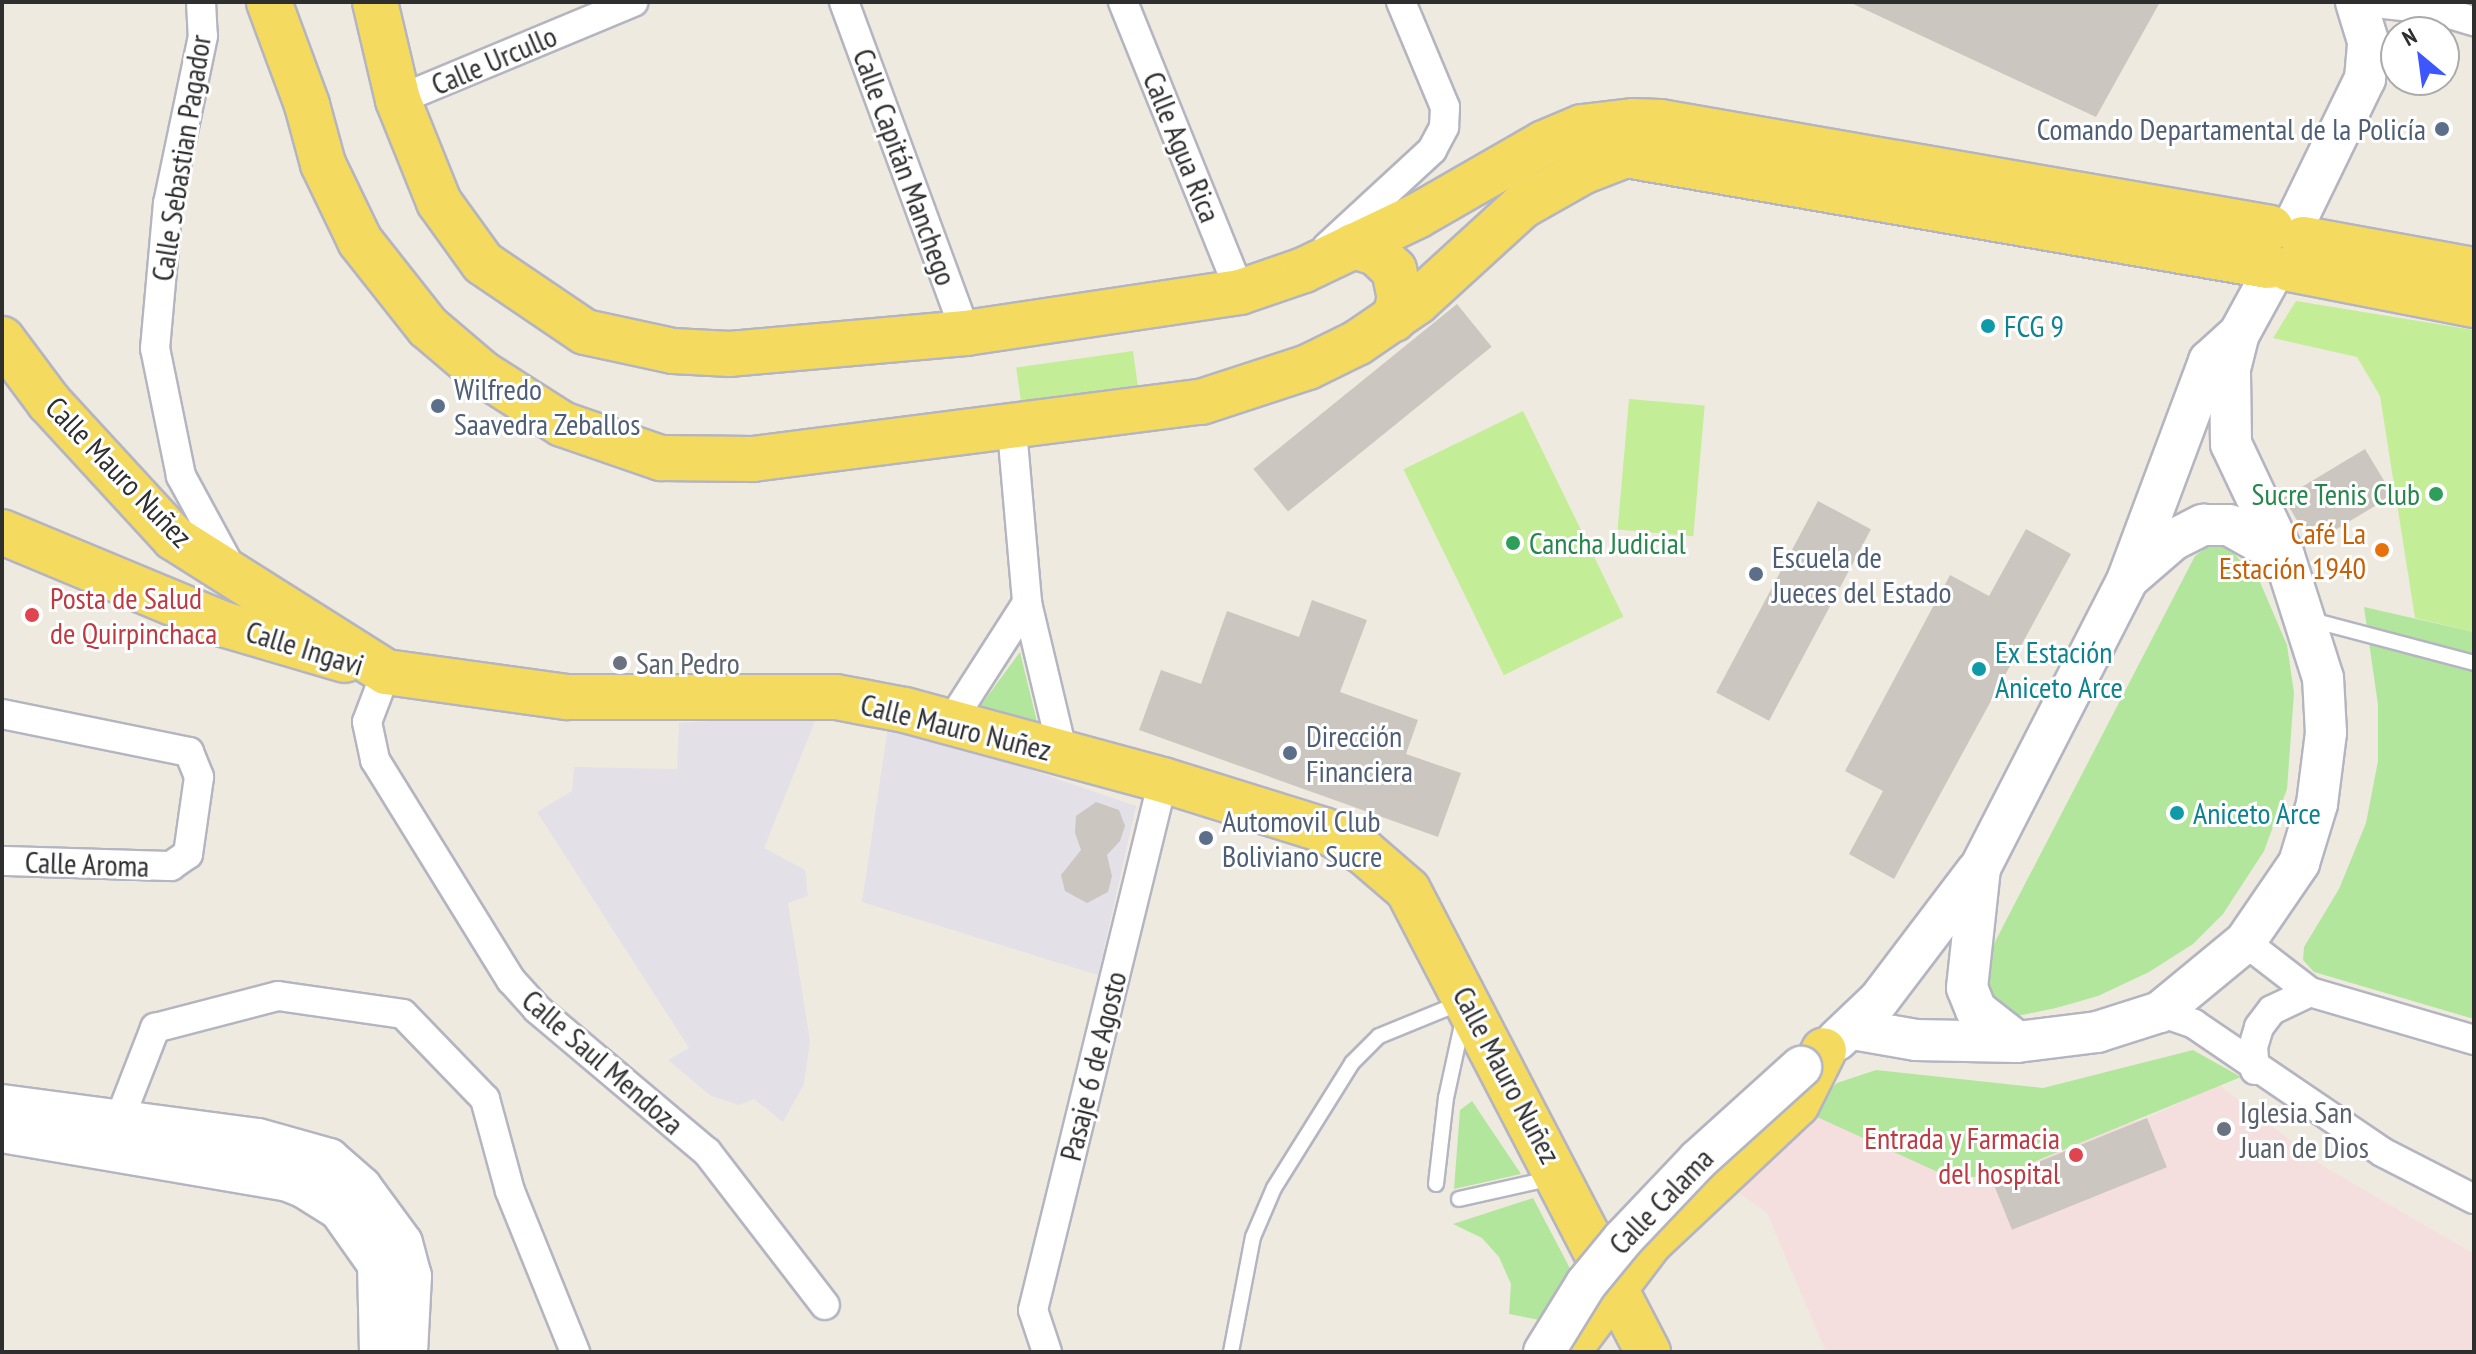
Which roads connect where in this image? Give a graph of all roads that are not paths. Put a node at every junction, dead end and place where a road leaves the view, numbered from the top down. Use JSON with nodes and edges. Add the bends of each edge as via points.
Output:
{"nodes":[{"id":1,"x":201,"y":2,"type":"edge"},
{"id":2,"x":269,"y":2,"type":"edge"},
{"id":3,"x":375,"y":2,"type":"edge"},
{"id":4,"x":633,"y":2,"type":"edge"},
{"id":5,"x":844,"y":2,"type":"edge"},
{"id":6,"x":1123,"y":2,"type":"edge"},
{"id":7,"x":1401,"y":2,"type":"edge"},
{"id":8,"x":2356,"y":2,"type":"edge"},
{"id":9,"x":2366,"y":2,"type":"edge"},
{"id":10,"x":2474,"y":21,"type":"edge"},
{"id":11,"x":398,"y":100,"type":"junction"},
{"id":12,"x":1658,"y":139,"type":"junction"},
{"id":13,"x":1456,"y":194,"type":"junction"},
{"id":14,"x":1386,"y":229,"type":"junction"},
{"id":15,"x":1484,"y":240,"type":"junction"},
{"id":16,"x":2283,"y":250,"type":"junction"},
{"id":17,"x":1304,"y":270,"type":"junction"},
{"id":18,"x":2474,"y":270,"type":"edge"},
{"id":19,"x":1240,"y":292,"type":"junction"},
{"id":20,"x":2474,"y":305,"type":"edge"},
{"id":21,"x":1394,"y":319,"type":"junction"},
{"id":22,"x":966,"y":333,"type":"junction"},
{"id":23,"x":2239,"y":334,"type":"junction"},
{"id":24,"x":2,"y":339,"type":"edge"},
{"id":25,"x":1012,"y":430,"type":"junction"},
{"id":26,"x":4,"y":538,"type":"edge"},
{"id":27,"x":2284,"y":556,"type":"junction"},
{"id":28,"x":2128,"y":579,"type":"junction"},
{"id":29,"x":240,"y":585,"type":"junction"},
{"id":30,"x":1027,"y":603,"type":"junction"},
{"id":31,"x":2306,"y":618,"type":"junction"},
{"id":32,"x":2474,"y":663,"type":"edge"},
{"id":33,"x":386,"y":672,"type":"junction"},
{"id":34,"x":2,"y":714,"type":"edge"},
{"id":35,"x":950,"y":723,"type":"junction"},
{"id":36,"x":1063,"y":754,"type":"junction"},
{"id":37,"x":1163,"y":780,"type":"junction"},
{"id":38,"x":2,"y":861,"type":"edge"},
{"id":39,"x":1980,"y":868,"type":"junction"},
{"id":40,"x":2245,"y":942,"type":"junction"},
{"id":41,"x":2310,"y":992,"type":"junction"},
{"id":42,"x":1467,"y":1000,"type":"junction"},
{"id":43,"x":2160,"y":1012,"type":"junction"},
{"id":44,"x":2474,"y":1040,"type":"edge"},
{"id":45,"x":2017,"y":1042,"type":"junction"},
{"id":46,"x":1826,"y":1049,"type":"junction"},
{"id":47,"x":2255,"y":1070,"type":"junction"},
{"id":48,"x":2,"y":1105,"type":"edge"},
{"id":49,"x":120,"y":1118,"type":"junction"},
{"id":50,"x":2,"y":1132,"type":"edge"},
{"id":51,"x":1436,"y":1184,"type":"dead end"},
{"id":52,"x":1569,"y":1194,"type":"junction"},
{"id":53,"x":1459,"y":1199,"type":"dead end"},
{"id":54,"x":2474,"y":1199,"type":"edge"},
{"id":55,"x":1616,"y":1286,"type":"junction"},
{"id":56,"x":825,"y":1305,"type":"dead end"},
{"id":57,"x":380,"y":1352,"type":"edge"},
{"id":58,"x":407,"y":1352,"type":"edge"},
{"id":59,"x":575,"y":1352,"type":"edge"},
{"id":60,"x":1047,"y":1352,"type":"edge"},
{"id":61,"x":1231,"y":1352,"type":"edge"},
{"id":62,"x":1544,"y":1352,"type":"edge"},
{"id":63,"x":1567,"y":1352,"type":"edge"},
{"id":64,"x":1648,"y":1352,"type":"edge"}],
"edges":[{"from":1,"to":29,"type":"street","name":"Calle Sebastian Pagador","via":[[203,36],[168,203],[155,348],[181,476]]},
{"from":2,"to":25,"type":"main road","via":[[323,164],[360,241],[428,327],[482,373],[562,424],[661,458],[753,459]]},
{"from":3,"to":11,"type":"main road"},
{"from":4,"to":11,"type":"street","name":"Calle Urcullo"},
{"from":5,"to":22,"type":"street","name":"Calle Capitán Manchego"},
{"from":6,"to":19,"type":"street","name":"Calle Agua Rica"},
{"from":7,"to":14,"type":"street","via":[[1445,107],[1444,127]]},
{"from":8,"to":16,"type":"main road","via":[[2368,41],[2365,79]]},
{"from":9,"to":10,"type":"street","via":[[2437,10]]},
{"from":11,"to":22,"type":"main road","via":[[439,202],[483,263],[585,332],[673,351],[730,354]]},
{"from":12,"to":13,"type":"main road","via":[[1582,127]]},
{"from":12,"to":15,"type":"main road","via":[[1522,206]]},
{"from":12,"to":16,"type":"main road"},
{"from":13,"to":14,"type":"main road"},
{"from":13,"to":15,"type":"main road","via":[[1448,232],[1466,244]]},
{"from":14,"to":17,"type":"main road"},
{"from":14,"to":17,"type":"street"},
{"from":14,"to":21,"type":"main road","via":[[1400,282]]},
{"from":15,"to":21,"type":"main road"},
{"from":16,"to":18,"type":"main road"},
{"from":16,"to":20,"type":"main road"},
{"from":16,"to":23,"type":"main road"},
{"from":17,"to":19,"type":"main road"},
{"from":19,"to":22,"type":"main road"},
{"from":21,"to":25,"type":"main road","via":[[1308,367],[1201,402]]},
{"from":23,"to":27,"type":"main road","via":[[2230,369],[2231,444]]},
{"from":23,"to":28,"type":"main road","via":[[2209,361],[2202,375]]},
{"from":24,"to":29,"type":"main road","name":"Calle Mauro Nuñez","via":[[49,402],[174,538]]},
{"from":25,"to":30,"type":"street"},
{"from":26,"to":33,"type":"main road","name":"Calle Ingavi","via":[[223,624]]},
{"from":27,"to":28,"type":"main road","via":[[2229,525],[2203,525],[2173,540]]},
{"from":27,"to":31,"type":"main road"},
{"from":28,"to":39,"type":"main road"},
{"from":29,"to":33,"type":"main road","name":"Calle Mauro Nuñez","via":[[301,615]]},
{"from":30,"to":35,"type":"street"},
{"from":30,"to":36,"type":"street"},
{"from":31,"to":32,"type":"lane"},
{"from":31,"to":40,"type":"main road","via":[[2325,706],[2317,804],[2299,863]]},
{"from":33,"to":35,"type":"main road","name":"Calle Mauro Nuñez","via":[[567,697],[836,697]]},
{"from":33,"to":56,"type":"street","name":"Calle Saul Mendoza","via":[[367,722],[375,760],[511,980],[537,1009],[707,1152]]},
{"from":34,"to":38,"type":"street","name":"Calle Aroma","via":[[189,752],[199,777],[188,854],[171,866]]},
{"from":35,"to":36,"type":"main road","name":"Calle Mauro Nuñez"},
{"from":36,"to":37,"type":"main road","name":"Calle Mauro Nuñez"},
{"from":37,"to":42,"type":"main road","name":"Calle Mauro Nuñez","via":[[1324,830],[1364,852],[1408,890]]},
{"from":37,"to":60,"type":"street","name":"Pasaje 6 de Agosto","via":[[1033,1310]]},
{"from":39,"to":45,"type":"main road","via":[[1967,988],[1976,1010]]},
{"from":39,"to":46,"type":"main road","name":"Calle Calama"},
{"from":40,"to":41,"type":"street"},
{"from":40,"to":43,"type":"main road"},
{"from":41,"to":44,"type":"street"},
{"from":41,"to":47,"type":"street","via":[[2272,1010],[2259,1027],[2253,1047]]},
{"from":42,"to":51,"type":"lane","via":[[1446,1098]]},
{"from":42,"to":52,"type":"main road","name":"Calle Mauro Nuñez"},
{"from":42,"to":61,"type":"lane","via":[[1379,1036],[1352,1063],[1274,1188],[1253,1237]]},
{"from":43,"to":45,"type":"main road","via":[[2097,1032]]},
{"from":43,"to":47,"type":"street","via":[[2194,1024]]},
{"from":45,"to":46,"type":"main road","via":[[1916,1040]]},
{"from":46,"to":55,"type":"main road","via":[[1797,1104],[1649,1243]]},
{"from":46,"to":62,"type":"main road","name":"Calle Calama","bridge":true,"via":[[1698,1160],[1623,1239],[1586,1284]]},
{"from":47,"to":54,"type":"street","via":[[2382,1152]]},
{"from":48,"to":49,"type":"main road"},
{"from":49,"to":58,"type":"main road","via":[[258,1139],[329,1159],[361,1187],[402,1243],[411,1276]]},
{"from":49,"to":59,"type":"street","via":[[155,1028],[278,996],[403,1014],[485,1099],[510,1191]]},
{"from":50,"to":57,"type":"main road","via":[[305,1188],[339,1209],[378,1264],[384,1319]]},
{"from":52,"to":53,"type":"lane"},
{"from":52,"to":55,"type":"main road","name":"Calle Mauro Nuñez"},
{"from":55,"to":63,"type":"main road"},
{"from":55,"to":64,"type":"main road","name":"Calle Mauro Nuñez"}]}
